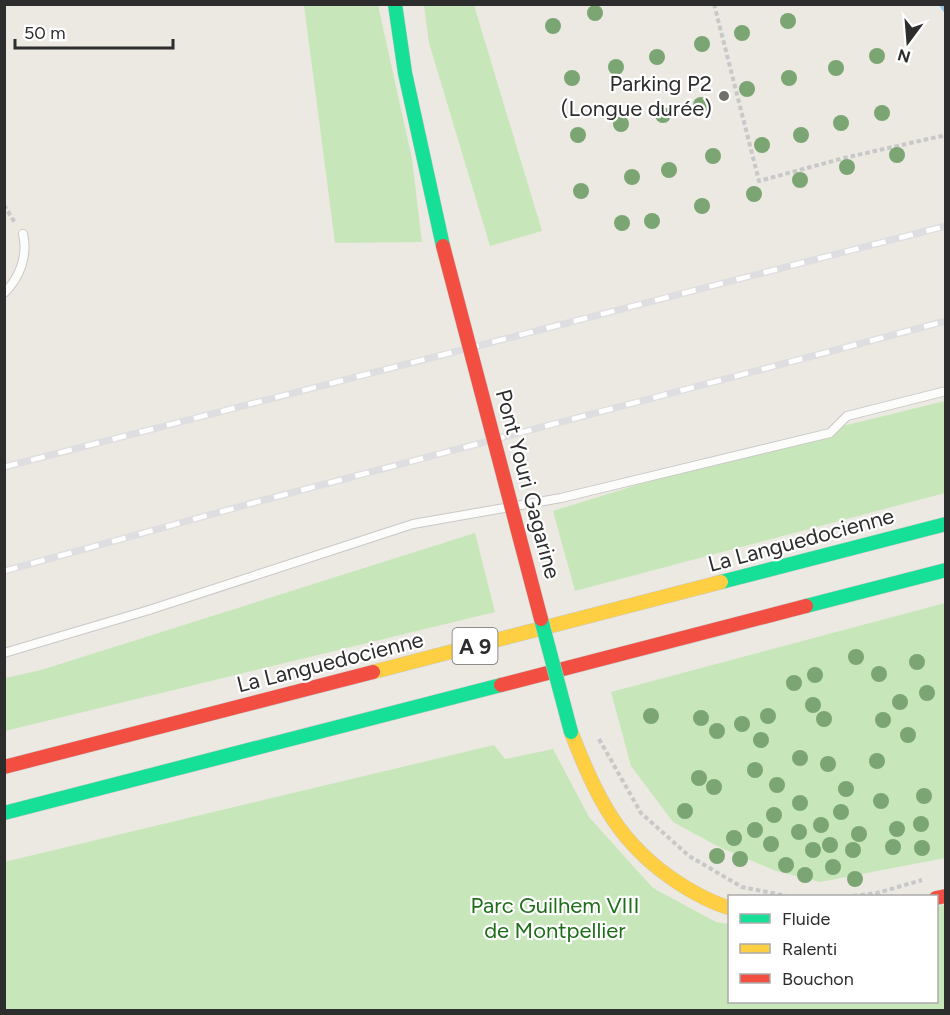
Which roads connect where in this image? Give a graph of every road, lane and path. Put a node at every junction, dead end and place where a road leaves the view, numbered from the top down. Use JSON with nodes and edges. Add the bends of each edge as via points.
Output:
{"nodes":[{"id":1,"x":395,"y":4,"type":"edge"},
{"id":2,"x":714,"y":4,"type":"edge"},
{"id":3,"x":945,"y":135,"type":"edge"},
{"id":4,"x":4,"y":206,"type":"edge"},
{"id":5,"x":22,"y":234,"type":"joint"},
{"id":6,"x":4,"y":293,"type":"edge"},
{"id":7,"x":945,"y":391,"type":"edge"},
{"id":8,"x":945,"y":524,"type":"edge"},
{"id":9,"x":945,"y":570,"type":"edge"},
{"id":10,"x":4,"y":653,"type":"edge"},
{"id":11,"x":598,"y":736,"type":"dead end"},
{"id":12,"x":4,"y":767,"type":"edge"},
{"id":13,"x":4,"y":813,"type":"edge"},
{"id":14,"x":923,"y":880,"type":"dead end"},
{"id":15,"x":778,"y":895,"type":"edge"},
{"id":16,"x":866,"y":895,"type":"edge"},
{"id":17,"x":728,"y":908,"type":"edge"}],
"edges":[{"from":1,"to":17,"type":"main road","name":"Pont Youri Gagarine","bridge":true,"via":[[405,74],[443,246],[571,732],[592,787],[614,824],[640,854],[663,875]]},
{"from":2,"to":3,"type":"path","via":[[759,181]]},
{"from":4,"to":5,"type":"path"},
{"from":5,"to":6,"type":"lane","via":[[25,257]]},
{"from":7,"to":10,"type":"lane","via":[[847,416],[830,433],[561,498],[413,524]]},
{"from":8,"to":12,"type":"main road","name":"La Languedocienne","number":"A 9"},
{"from":9,"to":13,"type":"main road","number":"A 9"},
{"from":11,"to":15,"type":"path","via":[[641,813],[689,856],[742,887]]},
{"from":14,"to":16,"type":"path"}]}
